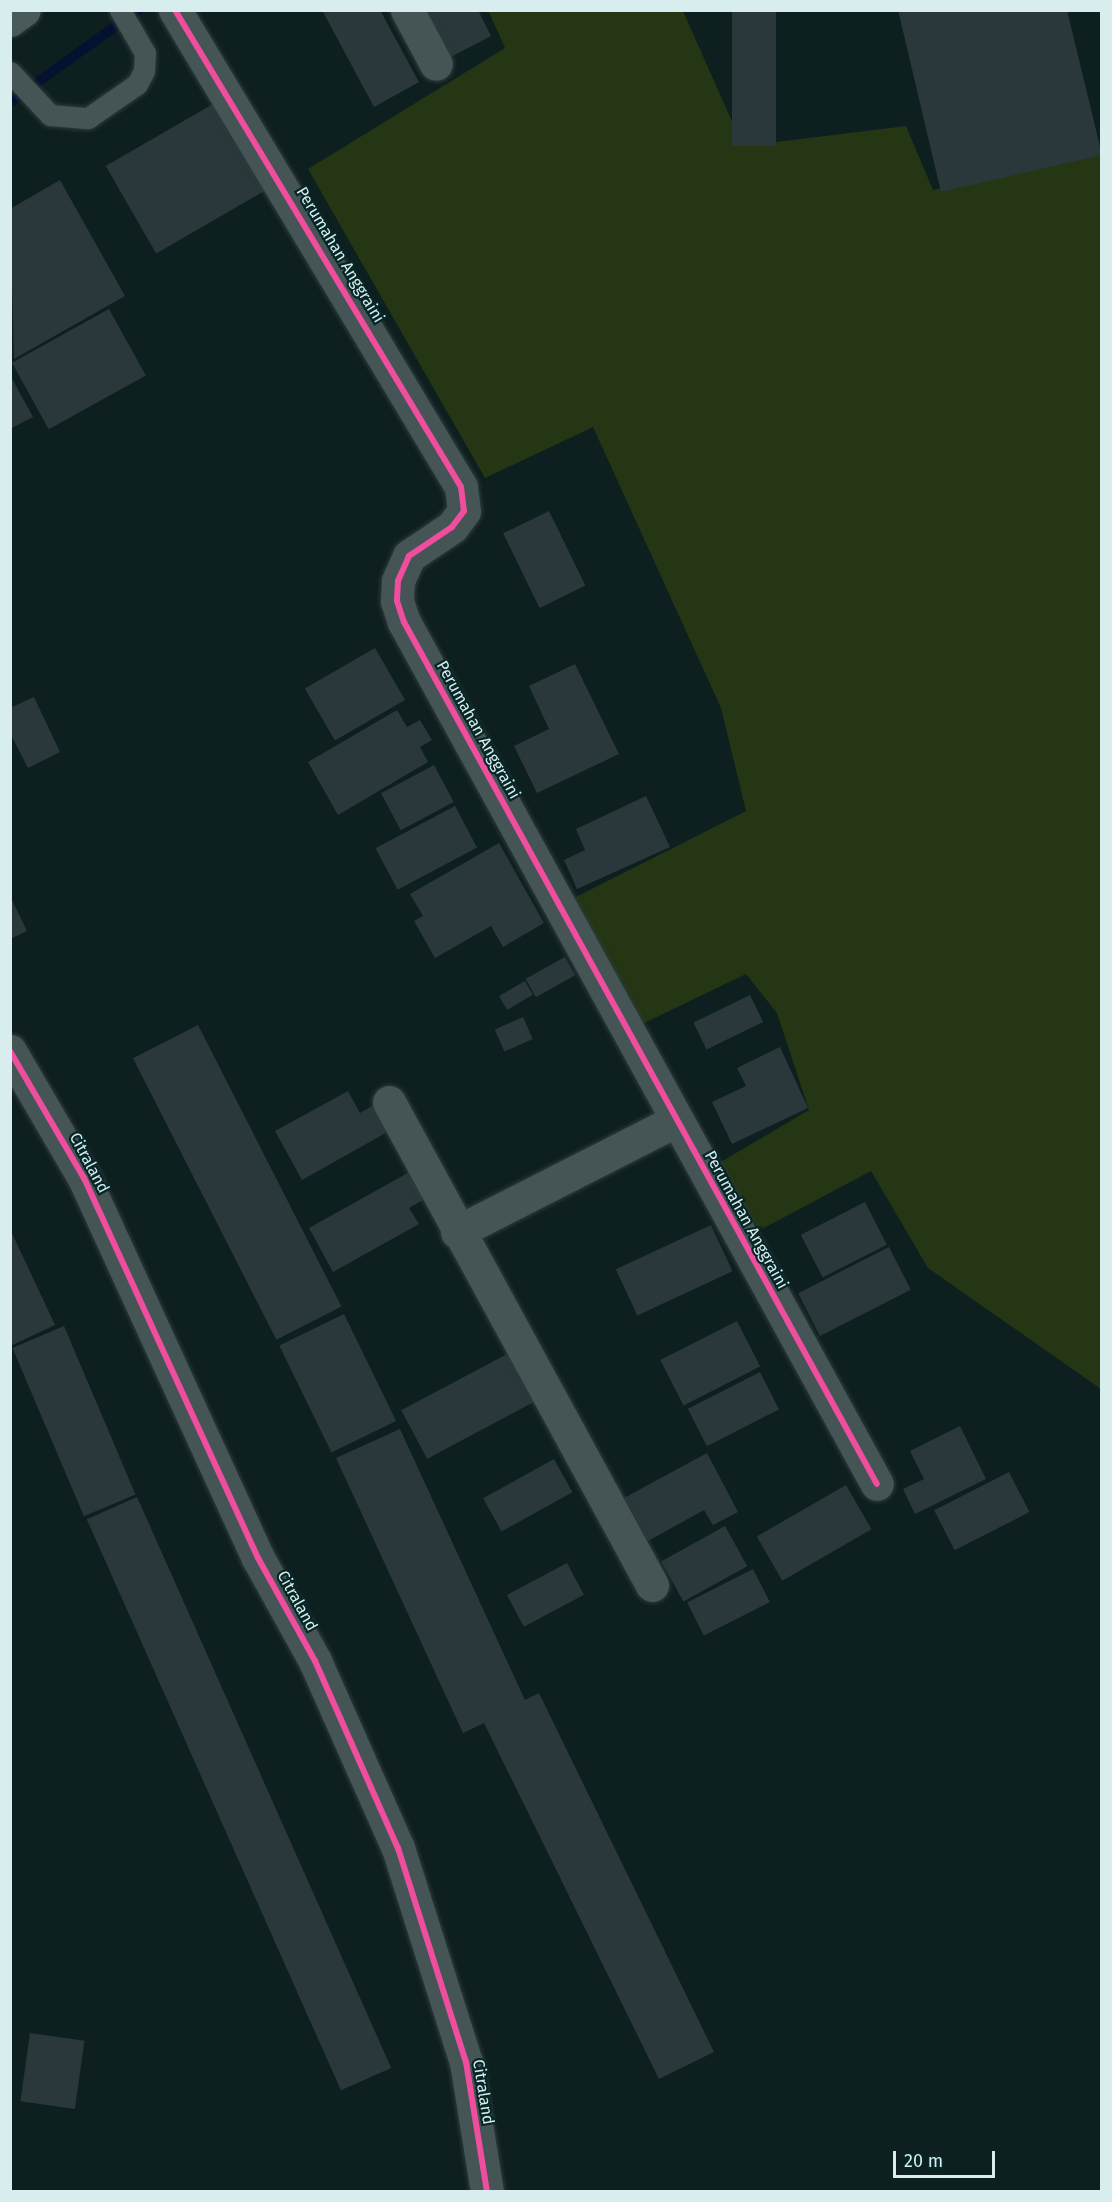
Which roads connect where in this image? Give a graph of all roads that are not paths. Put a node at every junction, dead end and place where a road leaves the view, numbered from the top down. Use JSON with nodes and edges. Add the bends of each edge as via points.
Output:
{"nodes":[{"id":1,"x":24,"y":10,"type":"edge"},
{"id":2,"x":120,"y":10,"type":"edge"},
{"id":3,"x":175,"y":10,"type":"edge"},
{"id":4,"x":407,"y":10,"type":"edge"},
{"id":5,"x":10,"y":20,"type":"edge"},
{"id":6,"x":436,"y":64,"type":"dead end"},
{"id":7,"x":10,"y":72,"type":"edge"},
{"id":8,"x":10,"y":1051,"type":"edge"},
{"id":9,"x":389,"y":1102,"type":"dead end"},
{"id":10,"x":675,"y":1121,"type":"junction"},
{"id":11,"x":457,"y":1232,"type":"junction"},
{"id":12,"x":877,"y":1484,"type":"dead end"},
{"id":13,"x":652,"y":1585,"type":"dead end"},
{"id":14,"x":487,"y":2192,"type":"edge"}],
"edges":[{"from":1,"to":5,"type":"highway"},
{"from":2,"to":7,"type":"lane","via":[[145,53],[144,71],[137,84],[88,118],[50,115]]},
{"from":3,"to":10,"type":"street","name":"Perumahan Anggraini","via":[[461,487],[464,511],[453,527],[408,556],[398,581],[397,602],[404,622]]},
{"from":4,"to":6,"type":"street"},
{"from":8,"to":14,"type":"street","name":"Citraland","via":[[84,1178],[258,1558],[315,1661],[398,1848],[466,2062]]},
{"from":9,"to":11,"type":"street"},
{"from":10,"to":11,"type":"street"},
{"from":10,"to":12,"type":"street","name":"Perumahan Anggraini"},
{"from":11,"to":13,"type":"street"}]}
